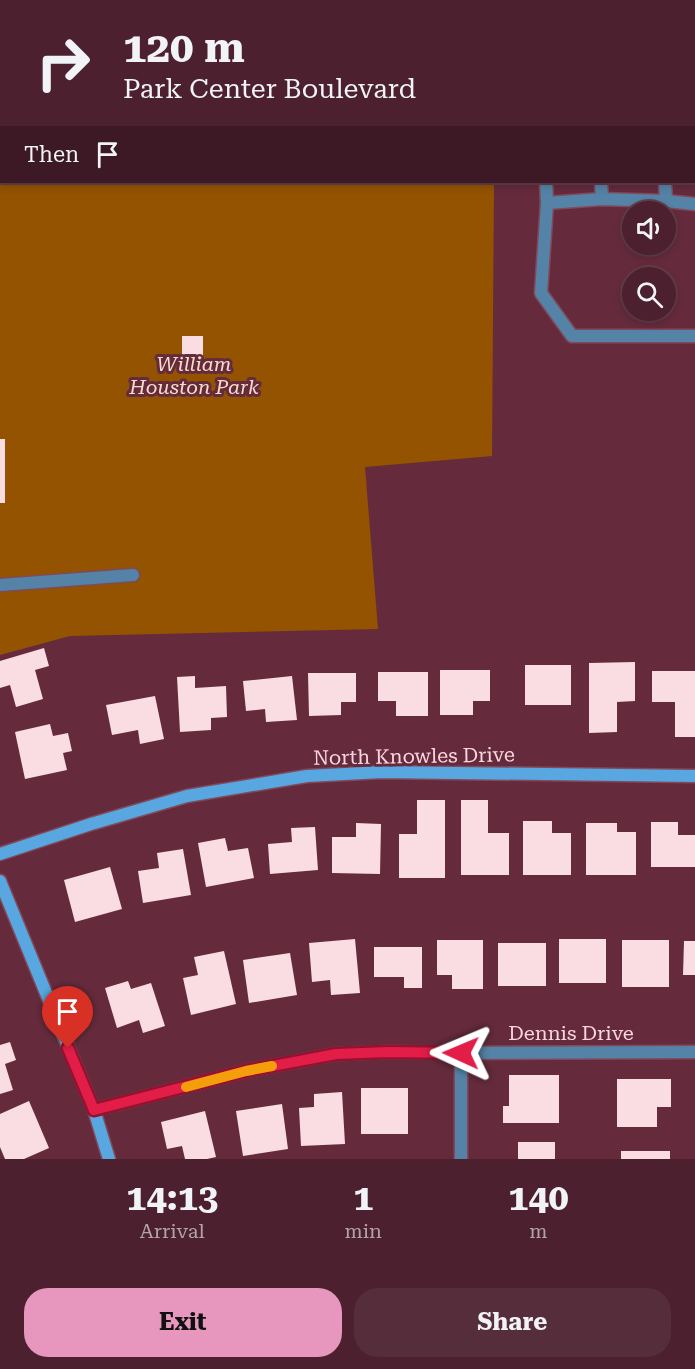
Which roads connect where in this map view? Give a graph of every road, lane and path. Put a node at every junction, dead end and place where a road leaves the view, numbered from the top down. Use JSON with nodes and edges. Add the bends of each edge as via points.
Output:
{"nodes":[{"id":1,"x":546,"y":183,"type":"edge"},
{"id":2,"x":601,"y":183,"type":"edge"},
{"id":3,"x":665,"y":183,"type":"edge"},
{"id":4,"x":602,"y":199,"type":"junction"},
{"id":5,"x":666,"y":201,"type":"joint"},
{"id":6,"x":676,"y":202,"type":"edge"},
{"id":7,"x":547,"y":204,"type":"junction"},
{"id":8,"x":695,"y":204,"type":"edge"},
{"id":9,"x":695,"y":336,"type":"edge"},
{"id":10,"x":133,"y":575,"type":"dead end"},
{"id":11,"x":0,"y":585,"type":"edge"},
{"id":12,"x":695,"y":776,"type":"edge"},
{"id":13,"x":0,"y":854,"type":"edge"},
{"id":14,"x":0,"y":881,"type":"edge"},
{"id":15,"x":695,"y":1052,"type":"edge"},
{"id":16,"x":461,"y":1053,"type":"junction"},
{"id":17,"x":94,"y":1110,"type":"junction"},
{"id":18,"x":109,"y":1159,"type":"edge"},
{"id":19,"x":461,"y":1159,"type":"edge"}],
"edges":[{"from":1,"to":7,"type":"street"},
{"from":2,"to":4,"type":"street"},
{"from":3,"to":5,"type":"street"},
{"from":4,"to":5,"type":"street"},
{"from":4,"to":7,"type":"street"},
{"from":6,"to":8,"type":"street"},
{"from":7,"to":9,"type":"street","via":[[541,293],[572,336]]},
{"from":10,"to":11,"type":"street"},
{"from":12,"to":13,"type":"street","name":"North Knowles Drive","via":[[382,772],[307,776],[187,796]]},
{"from":14,"to":17,"type":"street"},
{"from":15,"to":16,"type":"street","name":"Dennis Drive"},
{"from":16,"to":17,"type":"street","name":"Dennis Drive","via":[[336,1054],[246,1071]]},
{"from":16,"to":19,"type":"street"},
{"from":17,"to":18,"type":"street"}]}
